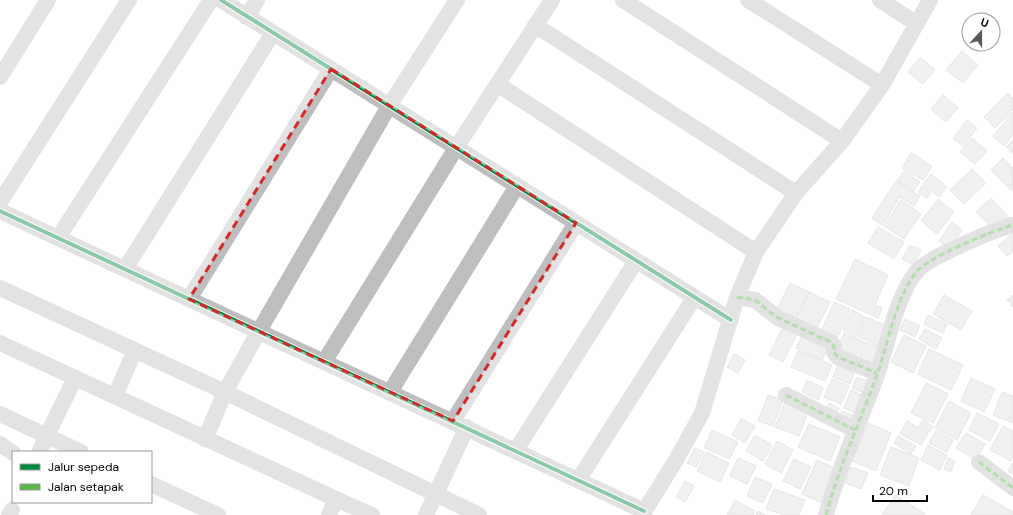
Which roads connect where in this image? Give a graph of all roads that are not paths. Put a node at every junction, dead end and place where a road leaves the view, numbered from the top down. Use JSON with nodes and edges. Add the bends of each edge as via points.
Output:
{"nodes":[{"id":1,"x":48,"y":0,"type":"edge"},
{"id":2,"x":129,"y":0,"type":"edge"},
{"id":3,"x":211,"y":0,"type":"edge"},
{"id":4,"x":221,"y":0,"type":"edge"},
{"id":5,"x":257,"y":0,"type":"edge"},
{"id":6,"x":457,"y":0,"type":"edge"},
{"id":7,"x":552,"y":0,"type":"edge"},
{"id":8,"x":623,"y":0,"type":"edge"},
{"id":9,"x":748,"y":0,"type":"edge"},
{"id":10,"x":880,"y":0,"type":"edge"},
{"id":11,"x":930,"y":0,"type":"edge"},
{"id":12,"x":247,"y":17,"type":"junction"},
{"id":13,"x":917,"y":24,"type":"junction"},
{"id":14,"x":535,"y":25,"type":"junction"},
{"id":15,"x":274,"y":33,"type":"junction"},
{"id":16,"x":331,"y":70,"type":"junction"},
{"id":17,"x":0,"y":77,"type":"edge"},
{"id":18,"x":497,"y":84,"type":"junction"},
{"id":19,"x":882,"y":85,"type":"junction"},
{"id":20,"x":389,"y":106,"type":"junction"},
{"id":21,"x":842,"y":141,"type":"junction"},
{"id":22,"x":456,"y":148,"type":"junction"},
{"id":23,"x":517,"y":186,"type":"junction"},
{"id":24,"x":796,"y":193,"type":"junction"},
{"id":25,"x":0,"y":202,"type":"edge"},
{"id":26,"x":0,"y":211,"type":"edge"},
{"id":27,"x":576,"y":223,"type":"junction"},
{"id":28,"x":1013,"y":226,"type":"edge"},
{"id":29,"x":58,"y":238,"type":"junction"},
{"id":30,"x":756,"y":252,"type":"junction"},
{"id":31,"x":636,"y":261,"type":"junction"},
{"id":32,"x":125,"y":269,"type":"junction"},
{"id":33,"x":1,"y":291,"type":"edge"},
{"id":34,"x":737,"y":297,"type":"junction"},
{"id":35,"x":694,"y":298,"type":"junction"},
{"id":36,"x":189,"y":299,"type":"junction"},
{"id":37,"x":731,"y":320,"type":"junction"},
{"id":38,"x":259,"y":331,"type":"junction"},
{"id":39,"x":0,"y":343,"type":"edge"},
{"id":40,"x":135,"y":350,"type":"junction"},
{"id":41,"x":324,"y":362,"type":"junction"},
{"id":42,"x":877,"y":373,"type":"junction"},
{"id":43,"x":75,"y":378,"type":"junction"},
{"id":44,"x":225,"y":392,"type":"junction"},
{"id":45,"x":390,"y":392,"type":"junction"},
{"id":46,"x":786,"y":395,"type":"dead end"},
{"id":47,"x":115,"y":396,"type":"junction"},
{"id":48,"x":0,"y":414,"type":"edge"},
{"id":49,"x":453,"y":421,"type":"junction"},
{"id":50,"x":467,"y":428,"type":"junction"},
{"id":51,"x":855,"y":430,"type":"junction"},
{"id":52,"x":47,"y":436,"type":"junction"},
{"id":53,"x":205,"y":439,"type":"junction"},
{"id":54,"x":0,"y":444,"type":"edge"},
{"id":55,"x":516,"y":450,"type":"junction"},
{"id":56,"x":12,"y":451,"type":"edge"},
{"id":57,"x":40,"y":451,"type":"edge"},
{"id":58,"x":79,"y":451,"type":"edge"},
{"id":59,"x":979,"y":462,"type":"dead end"},
{"id":60,"x":579,"y":479,"type":"junction"},
{"id":61,"x":152,"y":484,"type":"edge"},
{"id":62,"x":1013,"y":488,"type":"edge"},
{"id":63,"x":436,"y":494,"type":"junction"},
{"id":64,"x":336,"y":499,"type":"junction"},
{"id":65,"x":643,"y":513,"type":"edge"},
{"id":66,"x":218,"y":515,"type":"edge"},
{"id":67,"x":329,"y":515,"type":"edge"},
{"id":68,"x":372,"y":515,"type":"edge"},
{"id":69,"x":426,"y":515,"type":"edge"},
{"id":70,"x":479,"y":515,"type":"edge"},
{"id":71,"x":826,"y":515,"type":"edge"}],
"edges":[{"from":1,"to":17,"type":"street"},
{"from":2,"to":25,"type":"street"},
{"from":3,"to":29,"type":"street"},
{"from":4,"to":12,"type":"street"},
{"from":5,"to":12,"type":"street"},
{"from":6,"to":20,"type":"street"},
{"from":7,"to":14,"type":"street"},
{"from":8,"to":21,"type":"street"},
{"from":9,"to":19,"type":"street"},
{"from":10,"to":13,"type":"street"},
{"from":11,"to":13,"type":"street"},
{"from":12,"to":15,"type":"street"},
{"from":13,"to":19,"type":"street"},
{"from":14,"to":18,"type":"street"},
{"from":14,"to":24,"type":"street"},
{"from":15,"to":16,"type":"street"},
{"from":15,"to":32,"type":"street"},
{"from":16,"to":20,"type":"street"},
{"from":16,"to":36,"type":"street"},
{"from":18,"to":22,"type":"street"},
{"from":18,"to":30,"type":"street"},
{"from":19,"to":21,"type":"street"},
{"from":20,"to":22,"type":"street"},
{"from":20,"to":38,"type":"street"},
{"from":21,"to":24,"type":"street"},
{"from":22,"to":23,"type":"street"},
{"from":22,"to":41,"type":"street"},
{"from":23,"to":27,"type":"street"},
{"from":23,"to":45,"type":"street"},
{"from":24,"to":30,"type":"street"},
{"from":26,"to":29,"type":"street"},
{"from":27,"to":31,"type":"street"},
{"from":27,"to":49,"type":"street"},
{"from":28,"to":42,"type":"street","via":[[950,250],[918,270],[906,288]]},
{"from":29,"to":32,"type":"street"},
{"from":30,"to":34,"type":"street"},
{"from":31,"to":35,"type":"street"},
{"from":31,"to":55,"type":"street"},
{"from":32,"to":36,"type":"street"},
{"from":33,"to":40,"type":"street"},
{"from":34,"to":37,"type":"street"},
{"from":34,"to":42,"type":"street","via":[[755,300],[775,316],[831,342],[838,357]]},
{"from":35,"to":37,"type":"street"},
{"from":35,"to":60,"type":"street"},
{"from":36,"to":38,"type":"street"},
{"from":37,"to":65,"type":"street","via":[[702,412]]},
{"from":38,"to":41,"type":"street"},
{"from":38,"to":44,"type":"street"},
{"from":39,"to":43,"type":"street"},
{"from":40,"to":44,"type":"street"},
{"from":40,"to":47,"type":"street"},
{"from":41,"to":45,"type":"street"},
{"from":42,"to":51,"type":"street"},
{"from":43,"to":47,"type":"street"},
{"from":43,"to":52,"type":"street"},
{"from":44,"to":53,"type":"street"},
{"from":44,"to":63,"type":"street"},
{"from":45,"to":49,"type":"street"},
{"from":46,"to":51,"type":"street"},
{"from":47,"to":53,"type":"street"},
{"from":48,"to":52,"type":"street"},
{"from":49,"to":50,"type":"street"},
{"from":50,"to":55,"type":"street"},
{"from":50,"to":63,"type":"street"},
{"from":51,"to":71,"type":"street","via":[[833,488]]},
{"from":52,"to":57,"type":"street"},
{"from":52,"to":58,"type":"street"},
{"from":53,"to":64,"type":"street"},
{"from":54,"to":56,"type":"street"},
{"from":55,"to":60,"type":"street"},
{"from":59,"to":62,"type":"street"},
{"from":60,"to":65,"type":"street"},
{"from":61,"to":66,"type":"street"},
{"from":63,"to":69,"type":"street"},
{"from":63,"to":70,"type":"street"},
{"from":64,"to":67,"type":"street"},
{"from":64,"to":68,"type":"street"}]}
